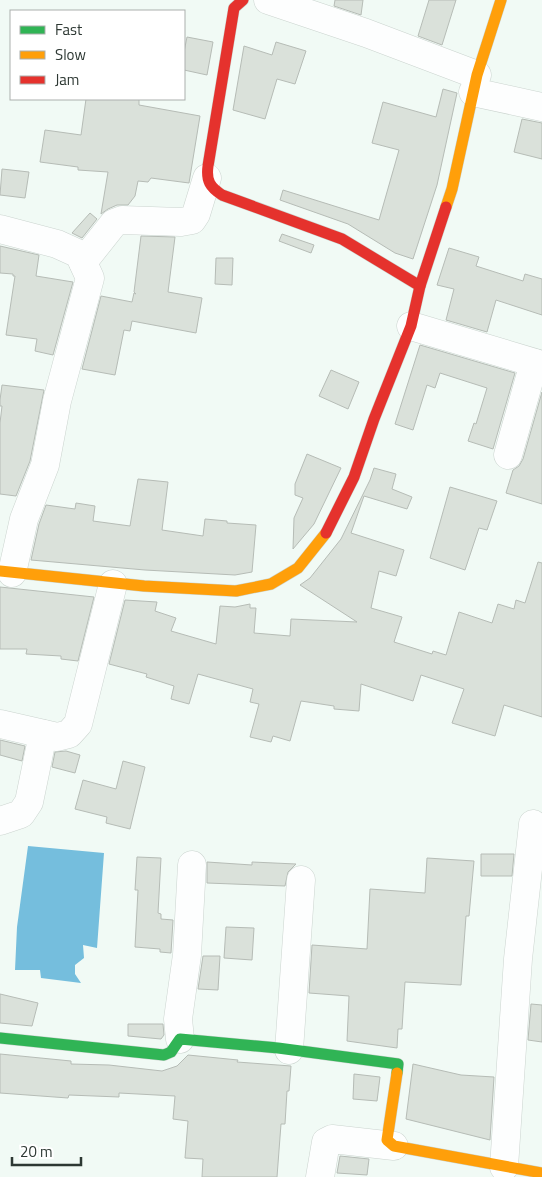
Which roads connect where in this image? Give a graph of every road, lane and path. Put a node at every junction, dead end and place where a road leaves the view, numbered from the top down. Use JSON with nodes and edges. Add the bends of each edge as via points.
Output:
{"nodes":[{"id":1,"x":243,"y":0,"type":"edge"},
{"id":2,"x":268,"y":0,"type":"edge"},
{"id":3,"x":501,"y":0,"type":"edge"},
{"id":4,"x":475,"y":84,"type":"junction"},
{"id":5,"x":542,"y":107,"type":"edge"},
{"id":6,"x":207,"y":178,"type":"junction"},
{"id":7,"x":0,"y":229,"type":"edge"},
{"id":8,"x":83,"y":262,"type":"junction"},
{"id":9,"x":420,"y":286,"type":"junction"},
{"id":10,"x":411,"y":326,"type":"junction"},
{"id":11,"x":538,"y":364,"type":"edge"},
{"id":12,"x":508,"y":455,"type":"dead end"},
{"id":13,"x":6,"y":572,"type":"edge"},
{"id":14,"x":113,"y":584,"type":"junction"},
{"id":15,"x":0,"y":724,"type":"edge"},
{"id":16,"x":44,"y":734,"type":"junction"},
{"id":17,"x":0,"y":821,"type":"edge"},
{"id":18,"x":533,"y":824,"type":"dead end"},
{"id":19,"x":192,"y":866,"type":"dead end"},
{"id":20,"x":301,"y":880,"type":"dead end"},
{"id":21,"x":0,"y":1038,"type":"edge"},
{"id":22,"x":180,"y":1039,"type":"junction"},
{"id":23,"x":290,"y":1050,"type":"junction"},
{"id":24,"x":394,"y":1146,"type":"junction"},
{"id":25,"x":504,"y":1167,"type":"junction"},
{"id":26,"x":542,"y":1173,"type":"edge"},
{"id":27,"x":320,"y":1177,"type":"edge"}],
"edges":[{"from":1,"to":6,"type":"street","via":[[234,8]]},
{"from":2,"to":4,"type":"street","via":[[366,33]]},
{"from":3,"to":4,"type":"street"},
{"from":4,"to":5,"type":"street"},
{"from":4,"to":9,"type":"street","via":[[452,189]]},
{"from":6,"to":8,"type":"street","via":[[192,220],[122,220],[114,223]]},
{"from":6,"to":9,"type":"street","via":[[211,188],[222,195],[342,239]]},
{"from":7,"to":8,"type":"street","via":[[57,244],[79,254]]},
{"from":8,"to":13,"type":"street","via":[[90,278],[57,401],[45,465]]},
{"from":9,"to":10,"type":"street"},
{"from":10,"to":11,"type":"street"},
{"from":10,"to":14,"type":"street","via":[[354,477],[327,532],[298,568],[271,584],[236,591]]},
{"from":11,"to":12,"type":"street"},
{"from":13,"to":14,"type":"street"},
{"from":14,"to":16,"type":"street","via":[[78,724],[69,734],[57,737]]},
{"from":15,"to":16,"type":"street"},
{"from":16,"to":17,"type":"street","via":[[29,802],[20,814]]},
{"from":18,"to":25,"type":"street","via":[[518,959]]},
{"from":19,"to":22,"type":"street","via":[[187,955],[178,1019]]},
{"from":20,"to":23,"type":"street"},
{"from":21,"to":22,"type":"street","via":[[164,1055],[171,1052]]},
{"from":22,"to":23,"type":"street"},
{"from":23,"to":24,"type":"street","via":[[398,1064],[387,1140]]},
{"from":24,"to":25,"type":"street"},
{"from":24,"to":27,"type":"street","via":[[332,1139],[326,1142]]},
{"from":25,"to":26,"type":"street"}]}
